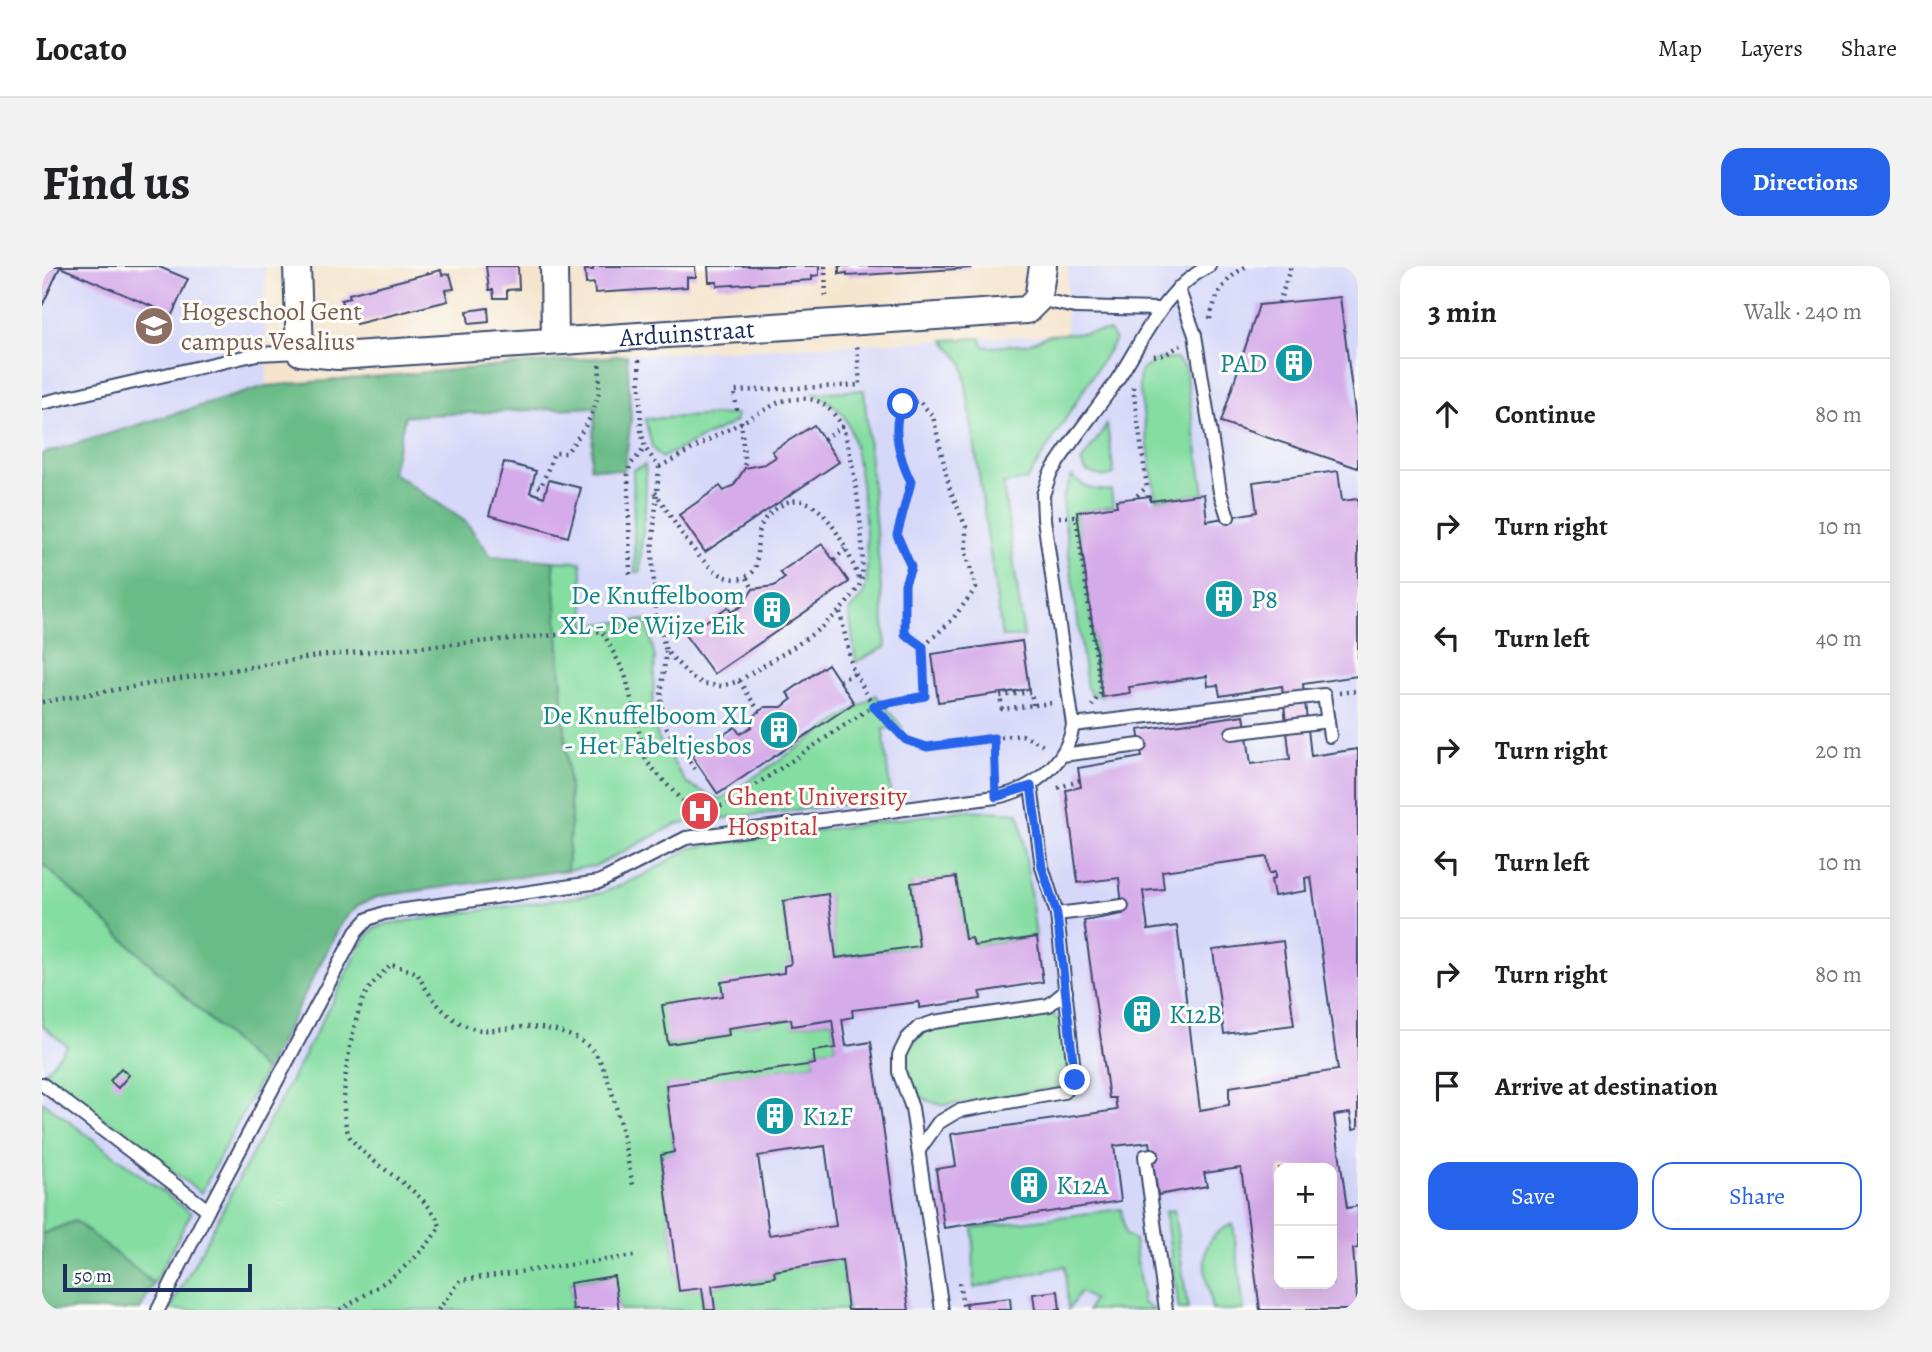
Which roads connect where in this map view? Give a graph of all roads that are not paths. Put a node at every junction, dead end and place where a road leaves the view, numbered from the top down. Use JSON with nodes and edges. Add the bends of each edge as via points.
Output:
{"nodes":[{"id":1,"x":297,"y":266,"type":"edge"},
{"id":2,"x":554,"y":266,"type":"edge"},
{"id":3,"x":1044,"y":266,"type":"edge"},
{"id":4,"x":1209,"y":266,"type":"edge"},
{"id":5,"x":1178,"y":288,"type":"junction"},
{"id":6,"x":1038,"y":299,"type":"junction"},
{"id":7,"x":1157,"y":309,"type":"junction"},
{"id":8,"x":555,"y":341,"type":"junction"},
{"id":9,"x":300,"y":352,"type":"junction"},
{"id":10,"x":42,"y":402,"type":"edge"},
{"id":11,"x":1228,"y":517,"type":"dead end"},
{"id":12,"x":1328,"y":721,"type":"junction"},
{"id":13,"x":1073,"y":725,"type":"junction"},
{"id":14,"x":1232,"y":733,"type":"dead end"},
{"id":15,"x":1330,"y":736,"type":"dead end"},
{"id":16,"x":1140,"y":745,"type":"dead end"},
{"id":17,"x":1062,"y":755,"type":"junction"},
{"id":18,"x":1031,"y":786,"type":"junction"},
{"id":19,"x":1122,"y":906,"type":"dead end"},
{"id":20,"x":1057,"y":914,"type":"junction"},
{"id":21,"x":1066,"y":991,"type":"junction"},
{"id":22,"x":42,"y":1084,"type":"edge"},
{"id":23,"x":919,"y":1150,"type":"junction"},
{"id":24,"x":1152,"y":1155,"type":"dead end"},
{"id":25,"x":208,"y":1210,"type":"junction"},
{"id":26,"x":158,"y":1310,"type":"edge"},
{"id":27,"x":942,"y":1310,"type":"edge"},
{"id":28,"x":1166,"y":1310,"type":"edge"}],
"edges":[{"from":1,"to":9,"type":"street"},
{"from":2,"to":8,"type":"street"},
{"from":3,"to":6,"type":"street"},
{"from":4,"to":5,"type":"lane"},
{"from":5,"to":7,"type":"lane"},
{"from":5,"to":11,"type":"lane","via":[[1195,335]]},
{"from":6,"to":7,"type":"lane","via":[[1075,307]]},
{"from":6,"to":8,"type":"street","name":"Arduinstraat","via":[[1027,310]]},
{"from":7,"to":13,"type":"lane","via":[[1113,387],[1062,454],[1044,495]]},
{"from":8,"to":9,"type":"street","name":"Arduinstraat","via":[[338,356]]},
{"from":9,"to":10,"type":"lane","via":[[257,354]]},
{"from":12,"to":13,"type":"lane","via":[[1324,695]]},
{"from":12,"to":14,"type":"lane"},
{"from":12,"to":15,"type":"lane"},
{"from":13,"to":17,"type":"lane"},
{"from":16,"to":17,"type":"lane"},
{"from":17,"to":18,"type":"lane"},
{"from":18,"to":20,"type":"lane","via":[[1042,867]]},
{"from":18,"to":25,"type":"lane","via":[[996,797],[686,838],[599,882],[368,919],[356,932]]},
{"from":19,"to":20,"type":"lane"},
{"from":20,"to":21,"type":"lane"},
{"from":21,"to":23,"type":"lane","via":[[1076,1070],[1071,1087],[958,1111],[938,1123]]},
{"from":21,"to":23,"type":"lane","via":[[1049,1005],[934,1021],[907,1039],[898,1072],[912,1108]]},
{"from":22,"to":25,"type":"lane"},
{"from":23,"to":27,"type":"lane"},
{"from":24,"to":28,"type":"lane","via":[[1145,1156]]},
{"from":25,"to":26,"type":"lane"}]}
